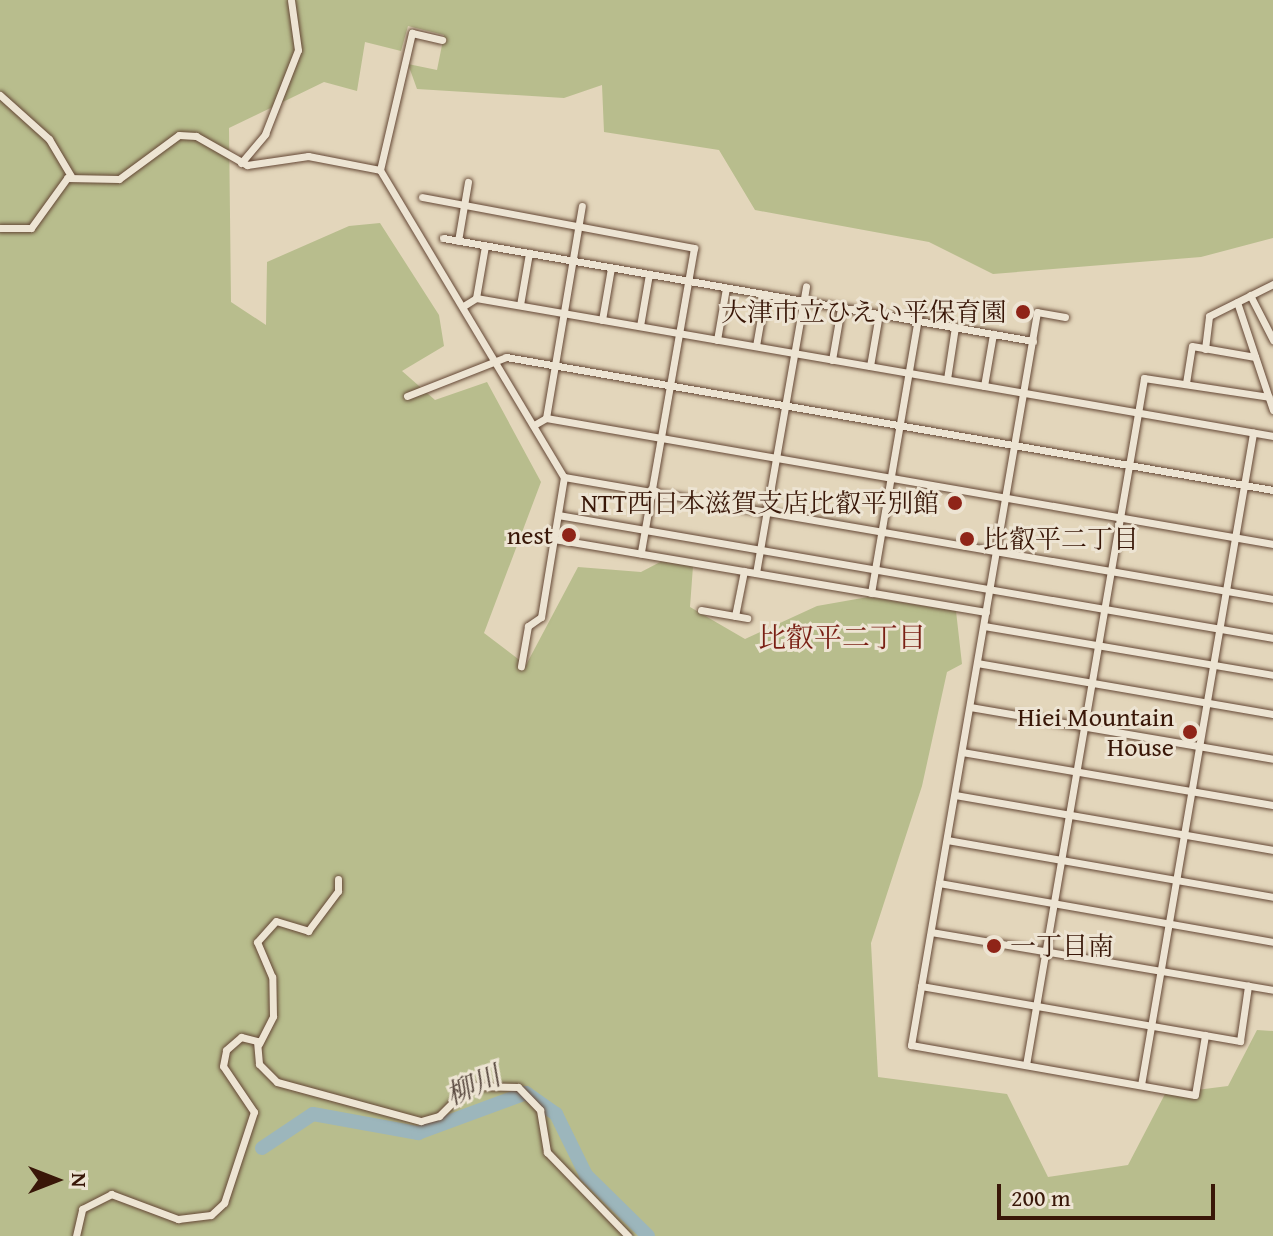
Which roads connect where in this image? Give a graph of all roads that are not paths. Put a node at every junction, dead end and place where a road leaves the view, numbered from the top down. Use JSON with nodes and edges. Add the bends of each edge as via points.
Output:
{"nodes":[{"id":1,"x":291,"y":0,"type":"edge"},
{"id":2,"x":442,"y":40,"type":"dead end"},
{"id":3,"x":0,"y":95,"type":"edge"},
{"id":4,"x":241,"y":163,"type":"junction"},
{"id":5,"x":380,"y":170,"type":"junction"},
{"id":6,"x":71,"y":176,"type":"junction"},
{"id":7,"x":468,"y":182,"type":"dead end"},
{"id":8,"x":422,"y":197,"type":"dead end"},
{"id":9,"x":464,"y":204,"type":"junction"},
{"id":10,"x":582,"y":206,"type":"dead end"},
{"id":11,"x":579,"y":224,"type":"junction"},
{"id":12,"x":0,"y":228,"type":"edge"},
{"id":13,"x":443,"y":238,"type":"dead end"},
{"id":14,"x":458,"y":241,"type":"junction"},
{"id":15,"x":485,"y":246,"type":"junction"},
{"id":16,"x":529,"y":253,"type":"junction"},
{"id":17,"x":573,"y":261,"type":"junction"},
{"id":18,"x":611,"y":268,"type":"junction"},
{"id":19,"x":649,"y":274,"type":"junction"},
{"id":20,"x":688,"y":281,"type":"junction"},
{"id":21,"x":1273,"y":284,"type":"edge"},
{"id":22,"x":806,"y":286,"type":"dead end"},
{"id":23,"x":726,"y":288,"type":"junction"},
{"id":24,"x":765,"y":294,"type":"junction"},
{"id":25,"x":1250,"y":295,"type":"junction"},
{"id":26,"x":476,"y":298,"type":"junction"},
{"id":27,"x":803,"y":301,"type":"junction"},
{"id":28,"x":1237,"y":302,"type":"junction"},
{"id":29,"x":465,"y":305,"type":"junction"},
{"id":30,"x":520,"y":305,"type":"junction"},
{"id":31,"x":920,"y":306,"type":"dead end"},
{"id":32,"x":841,"y":308,"type":"junction"},
{"id":33,"x":564,"y":313,"type":"junction"},
{"id":34,"x":879,"y":314,"type":"junction"},
{"id":35,"x":1065,"y":317,"type":"dead end"},
{"id":36,"x":602,"y":320,"type":"junction"},
{"id":37,"x":917,"y":321,"type":"junction"},
{"id":38,"x":640,"y":326,"type":"junction"},
{"id":39,"x":955,"y":327,"type":"junction"},
{"id":40,"x":679,"y":333,"type":"junction"},
{"id":41,"x":993,"y":334,"type":"junction"},
{"id":42,"x":717,"y":340,"type":"junction"},
{"id":43,"x":1273,"y":340,"type":"edge"},
{"id":44,"x":1033,"y":341,"type":"junction"},
{"id":45,"x":756,"y":346,"type":"junction"},
{"id":46,"x":1205,"y":349,"type":"junction"},
{"id":47,"x":794,"y":353,"type":"junction"},
{"id":48,"x":1255,"y":357,"type":"junction"},
{"id":49,"x":495,"y":358,"type":"junction"},
{"id":50,"x":832,"y":360,"type":"junction"},
{"id":51,"x":555,"y":366,"type":"junction"},
{"id":52,"x":870,"y":366,"type":"junction"},
{"id":53,"x":908,"y":373,"type":"junction"},
{"id":54,"x":947,"y":379,"type":"junction"},
{"id":55,"x":1186,"y":383,"type":"junction"},
{"id":56,"x":670,"y":386,"type":"junction"},
{"id":57,"x":984,"y":386,"type":"junction"},
{"id":58,"x":1024,"y":393,"type":"junction"},
{"id":59,"x":407,"y":396,"type":"dead end"},
{"id":60,"x":1269,"y":397,"type":"junction"},
{"id":61,"x":785,"y":406,"type":"junction"},
{"id":62,"x":1273,"y":410,"type":"edge"},
{"id":63,"x":1138,"y":413,"type":"junction"},
{"id":64,"x":546,"y":418,"type":"junction"},
{"id":65,"x":534,"y":425,"type":"junction"},
{"id":66,"x":899,"y":425,"type":"junction"},
{"id":67,"x":1253,"y":433,"type":"junction"},
{"id":68,"x":1273,"y":436,"type":"edge"},
{"id":69,"x":661,"y":438,"type":"junction"},
{"id":70,"x":1015,"y":445,"type":"junction"},
{"id":71,"x":776,"y":458,"type":"junction"},
{"id":72,"x":1129,"y":465,"type":"junction"},
{"id":73,"x":564,"y":477,"type":"junction"},
{"id":74,"x":890,"y":477,"type":"junction"},
{"id":75,"x":1244,"y":485,"type":"junction"},
{"id":76,"x":1273,"y":490,"type":"edge"},
{"id":77,"x":651,"y":492,"type":"junction"},
{"id":78,"x":1006,"y":497,"type":"junction"},
{"id":79,"x":766,"y":512,"type":"junction"},
{"id":80,"x":558,"y":515,"type":"junction"},
{"id":81,"x":1120,"y":517,"type":"junction"},
{"id":82,"x":645,"y":530,"type":"junction"},
{"id":83,"x":881,"y":532,"type":"junction"},
{"id":84,"x":1235,"y":537,"type":"junction"},
{"id":85,"x":554,"y":539,"type":"junction"},
{"id":86,"x":1273,"y":544,"type":"edge"},
{"id":87,"x":760,"y":550,"type":"junction"},
{"id":88,"x":997,"y":552,"type":"junction"},
{"id":89,"x":641,"y":553,"type":"junction"},
{"id":90,"x":875,"y":570,"type":"junction"},
{"id":91,"x":744,"y":571,"type":"junction"},
{"id":92,"x":1111,"y":571,"type":"junction"},
{"id":93,"x":756,"y":573,"type":"junction"},
{"id":94,"x":990,"y":589,"type":"junction"},
{"id":95,"x":1226,"y":591,"type":"junction"},
{"id":96,"x":871,"y":593,"type":"junction"},
{"id":97,"x":1273,"y":599,"type":"edge"},
{"id":98,"x":1104,"y":609,"type":"junction"},
{"id":99,"x":701,"y":610,"type":"dead end"},
{"id":100,"x":986,"y":612,"type":"junction"},
{"id":101,"x":735,"y":616,"type":"junction"},
{"id":102,"x":747,"y":618,"type":"dead end"},
{"id":103,"x":984,"y":626,"type":"junction"},
{"id":104,"x":1219,"y":629,"type":"junction"},
{"id":105,"x":1273,"y":638,"type":"edge"},
{"id":106,"x":1098,"y":645,"type":"junction"},
{"id":107,"x":977,"y":663,"type":"junction"},
{"id":108,"x":1213,"y":665,"type":"junction"},
{"id":109,"x":521,"y":666,"type":"dead end"},
{"id":110,"x":1273,"y":675,"type":"edge"},
{"id":111,"x":1092,"y":683,"type":"junction"},
{"id":112,"x":1206,"y":702,"type":"junction"},
{"id":113,"x":970,"y":707,"type":"junction"},
{"id":114,"x":1273,"y":714,"type":"edge"},
{"id":115,"x":1084,"y":727,"type":"junction"},
{"id":116,"x":1199,"y":747,"type":"junction"},
{"id":117,"x":962,"y":752,"type":"junction"},
{"id":118,"x":1273,"y":759,"type":"edge"},
{"id":119,"x":1076,"y":772,"type":"junction"},
{"id":120,"x":1191,"y":791,"type":"junction"},
{"id":121,"x":955,"y":795,"type":"junction"},
{"id":122,"x":1273,"y":805,"type":"edge"},
{"id":123,"x":1069,"y":815,"type":"junction"},
{"id":124,"x":1184,"y":835,"type":"junction"},
{"id":125,"x":947,"y":840,"type":"junction"},
{"id":126,"x":1273,"y":850,"type":"edge"},
{"id":127,"x":1061,"y":860,"type":"junction"},
{"id":128,"x":338,"y":879,"type":"dead end"},
{"id":129,"x":1176,"y":880,"type":"junction"},
{"id":130,"x":939,"y":883,"type":"junction"},
{"id":131,"x":1273,"y":897,"type":"edge"},
{"id":132,"x":1054,"y":903,"type":"junction"},
{"id":133,"x":1168,"y":924,"type":"junction"},
{"id":134,"x":931,"y":932,"type":"junction"},
{"id":135,"x":1273,"y":942,"type":"edge"},
{"id":136,"x":1046,"y":951,"type":"junction"},
{"id":137,"x":1160,"y":971,"type":"junction"},
{"id":138,"x":921,"y":986,"type":"junction"},
{"id":139,"x":1248,"y":986,"type":"junction"},
{"id":140,"x":1273,"y":990,"type":"edge"},
{"id":141,"x":1036,"y":1006,"type":"junction"},
{"id":142,"x":1151,"y":1026,"type":"junction"},
{"id":143,"x":1205,"y":1035,"type":"junction"},
{"id":144,"x":259,"y":1044,"type":"junction"},
{"id":145,"x":1026,"y":1065,"type":"junction"},
{"id":146,"x":1141,"y":1085,"type":"junction"},
{"id":147,"x":76,"y":1236,"type":"edge"},
{"id":148,"x":628,"y":1236,"type":"edge"}],
"edges":[{"from":1,"to":4,"type":"street","via":[[298,50],[265,134]]},
{"from":2,"to":5,"type":"street","via":[[412,33]]},
{"from":3,"to":6,"type":"street","via":[[49,139]]},
{"from":4,"to":5,"type":"street","via":[[308,156]]},
{"from":4,"to":6,"type":"street","via":[[189,134],[171,138],[119,179]]},
{"from":5,"to":29,"type":"street"},
{"from":6,"to":12,"type":"street","via":[[31,228]]},
{"from":7,"to":9,"type":"street"},
{"from":8,"to":9,"type":"street"},
{"from":9,"to":11,"type":"street"},
{"from":9,"to":14,"type":"street"},
{"from":10,"to":11,"type":"street"},
{"from":11,"to":17,"type":"street"},
{"from":11,"to":20,"type":"street","via":[[691,243]]},
{"from":13,"to":14,"type":"street"},
{"from":14,"to":15,"type":"street"},
{"from":15,"to":16,"type":"street"},
{"from":15,"to":26,"type":"street"},
{"from":16,"to":17,"type":"street"},
{"from":16,"to":30,"type":"street"},
{"from":17,"to":18,"type":"street"},
{"from":17,"to":33,"type":"street"},
{"from":18,"to":19,"type":"street"},
{"from":18,"to":36,"type":"street"},
{"from":19,"to":20,"type":"street"},
{"from":19,"to":38,"type":"street"},
{"from":20,"to":23,"type":"street"},
{"from":20,"to":40,"type":"street"},
{"from":21,"to":25,"type":"street"},
{"from":22,"to":27,"type":"street"},
{"from":23,"to":24,"type":"street"},
{"from":23,"to":42,"type":"street"},
{"from":24,"to":27,"type":"street"},
{"from":24,"to":45,"type":"street"},
{"from":25,"to":28,"type":"street"},
{"from":25,"to":43,"type":"street"},
{"from":26,"to":29,"type":"street"},
{"from":26,"to":30,"type":"street"},
{"from":27,"to":32,"type":"street"},
{"from":27,"to":47,"type":"street"},
{"from":28,"to":46,"type":"street","via":[[1209,316]]},
{"from":28,"to":48,"type":"street"},
{"from":29,"to":49,"type":"street"},
{"from":30,"to":33,"type":"street"},
{"from":31,"to":37,"type":"street"},
{"from":32,"to":34,"type":"street"},
{"from":32,"to":50,"type":"street"},
{"from":33,"to":36,"type":"street"},
{"from":33,"to":51,"type":"street"},
{"from":34,"to":37,"type":"street"},
{"from":34,"to":52,"type":"street"},
{"from":35,"to":44,"type":"street","via":[[1037,312]]},
{"from":36,"to":38,"type":"street"},
{"from":37,"to":39,"type":"street"},
{"from":37,"to":53,"type":"street"},
{"from":38,"to":40,"type":"street"},
{"from":39,"to":41,"type":"street"},
{"from":39,"to":54,"type":"street"},
{"from":40,"to":42,"type":"street"},
{"from":40,"to":56,"type":"street"},
{"from":41,"to":44,"type":"street"},
{"from":41,"to":57,"type":"street"},
{"from":42,"to":45,"type":"street"},
{"from":44,"to":58,"type":"street"},
{"from":45,"to":47,"type":"street"},
{"from":46,"to":48,"type":"street"},
{"from":46,"to":55,"type":"street","via":[[1192,346]]},
{"from":47,"to":50,"type":"street"},
{"from":47,"to":61,"type":"street"},
{"from":48,"to":60,"type":"street"},
{"from":49,"to":51,"type":"street"},
{"from":49,"to":59,"type":"street"},
{"from":49,"to":65,"type":"street"},
{"from":50,"to":52,"type":"street"},
{"from":51,"to":56,"type":"street"},
{"from":51,"to":64,"type":"street"},
{"from":52,"to":53,"type":"street"},
{"from":53,"to":54,"type":"street"},
{"from":53,"to":66,"type":"street"},
{"from":54,"to":57,"type":"street"},
{"from":55,"to":60,"type":"street"},
{"from":55,"to":63,"type":"street","via":[[1144,378]]},
{"from":56,"to":61,"type":"street"},
{"from":56,"to":69,"type":"street"},
{"from":57,"to":58,"type":"street"},
{"from":58,"to":63,"type":"street"},
{"from":58,"to":70,"type":"street"},
{"from":60,"to":62,"type":"street"},
{"from":61,"to":66,"type":"street"},
{"from":61,"to":71,"type":"street"},
{"from":63,"to":67,"type":"street"},
{"from":63,"to":72,"type":"street"},
{"from":64,"to":65,"type":"street"},
{"from":64,"to":69,"type":"street"},
{"from":65,"to":73,"type":"street"},
{"from":66,"to":70,"type":"street"},
{"from":66,"to":74,"type":"street"},
{"from":67,"to":68,"type":"street"},
{"from":67,"to":75,"type":"street"},
{"from":69,"to":71,"type":"street"},
{"from":69,"to":77,"type":"street"},
{"from":70,"to":72,"type":"street"},
{"from":70,"to":78,"type":"street"},
{"from":71,"to":74,"type":"street"},
{"from":71,"to":79,"type":"street"},
{"from":72,"to":75,"type":"street"},
{"from":72,"to":81,"type":"street"},
{"from":73,"to":77,"type":"street"},
{"from":73,"to":80,"type":"street"},
{"from":74,"to":78,"type":"street"},
{"from":74,"to":83,"type":"street"},
{"from":75,"to":76,"type":"street"},
{"from":75,"to":84,"type":"street"},
{"from":77,"to":79,"type":"street"},
{"from":77,"to":82,"type":"street"},
{"from":78,"to":81,"type":"street"},
{"from":78,"to":88,"type":"street"},
{"from":79,"to":83,"type":"street"},
{"from":79,"to":87,"type":"street"},
{"from":80,"to":82,"type":"street"},
{"from":80,"to":85,"type":"street"},
{"from":81,"to":84,"type":"street"},
{"from":81,"to":92,"type":"street"},
{"from":82,"to":87,"type":"street"},
{"from":82,"to":89,"type":"street"},
{"from":83,"to":88,"type":"street"},
{"from":83,"to":90,"type":"street"},
{"from":84,"to":86,"type":"street"},
{"from":84,"to":95,"type":"street"},
{"from":85,"to":89,"type":"street"},
{"from":85,"to":109,"type":"street","via":[[541,617],[528,626]]},
{"from":87,"to":90,"type":"street"},
{"from":87,"to":93,"type":"street"},
{"from":88,"to":92,"type":"street"},
{"from":88,"to":94,"type":"street"},
{"from":89,"to":91,"type":"street"},
{"from":90,"to":94,"type":"street"},
{"from":90,"to":96,"type":"street"},
{"from":91,"to":93,"type":"street"},
{"from":91,"to":101,"type":"street"},
{"from":92,"to":95,"type":"street"},
{"from":92,"to":98,"type":"street"},
{"from":93,"to":96,"type":"street"},
{"from":94,"to":98,"type":"street"},
{"from":94,"to":100,"type":"street"},
{"from":95,"to":97,"type":"street"},
{"from":95,"to":104,"type":"street"},
{"from":96,"to":100,"type":"street"},
{"from":98,"to":104,"type":"street"},
{"from":98,"to":106,"type":"street"},
{"from":99,"to":101,"type":"street"},
{"from":100,"to":103,"type":"street"},
{"from":101,"to":102,"type":"street"},
{"from":103,"to":106,"type":"street"},
{"from":103,"to":107,"type":"street"},
{"from":104,"to":105,"type":"street"},
{"from":104,"to":108,"type":"street"},
{"from":106,"to":108,"type":"street"},
{"from":106,"to":111,"type":"street"},
{"from":107,"to":111,"type":"street"},
{"from":107,"to":113,"type":"street"},
{"from":108,"to":110,"type":"street"},
{"from":108,"to":112,"type":"street"},
{"from":111,"to":112,"type":"street"},
{"from":111,"to":115,"type":"street"},
{"from":112,"to":114,"type":"street"},
{"from":112,"to":116,"type":"street"},
{"from":113,"to":115,"type":"street"},
{"from":113,"to":117,"type":"street"},
{"from":115,"to":116,"type":"street"},
{"from":115,"to":119,"type":"street"},
{"from":116,"to":118,"type":"street"},
{"from":116,"to":120,"type":"street"},
{"from":117,"to":119,"type":"street"},
{"from":117,"to":121,"type":"street"},
{"from":119,"to":120,"type":"street"},
{"from":119,"to":123,"type":"street"},
{"from":120,"to":122,"type":"street"},
{"from":120,"to":124,"type":"street"},
{"from":121,"to":123,"type":"street"},
{"from":121,"to":125,"type":"street"},
{"from":123,"to":124,"type":"street"},
{"from":123,"to":127,"type":"street"},
{"from":124,"to":126,"type":"street"},
{"from":124,"to":129,"type":"street"},
{"from":125,"to":127,"type":"street"},
{"from":125,"to":130,"type":"street"},
{"from":127,"to":129,"type":"street"},
{"from":127,"to":132,"type":"street"},
{"from":128,"to":144,"type":"street","via":[[338,891],[308,931],[276,921],[257,942],[272,977],[273,1016]]},
{"from":129,"to":131,"type":"street"},
{"from":129,"to":133,"type":"street"},
{"from":130,"to":132,"type":"street"},
{"from":130,"to":134,"type":"street"},
{"from":132,"to":133,"type":"street"},
{"from":132,"to":136,"type":"street"},
{"from":133,"to":135,"type":"street"},
{"from":133,"to":137,"type":"street"},
{"from":134,"to":136,"type":"street"},
{"from":134,"to":138,"type":"street"},
{"from":136,"to":137,"type":"street"},
{"from":136,"to":141,"type":"street"},
{"from":137,"to":139,"type":"street"},
{"from":137,"to":142,"type":"street"},
{"from":138,"to":141,"type":"street"},
{"from":138,"to":145,"type":"street","via":[[911,1045]]},
{"from":139,"to":140,"type":"street"},
{"from":139,"to":143,"type":"street","via":[[1240,1041]]},
{"from":141,"to":142,"type":"street"},
{"from":141,"to":145,"type":"street"},
{"from":142,"to":143,"type":"street"},
{"from":142,"to":146,"type":"street"},
{"from":143,"to":146,"type":"street","via":[[1195,1095]]},
{"from":144,"to":147,"type":"street","via":[[238,1038],[224,1055],[226,1073],[254,1112],[235,1184],[215,1212],[172,1218],[111,1194],[82,1209]]},
{"from":144,"to":148,"type":"street","via":[[259,1064],[277,1082],[421,1121],[439,1116],[469,1086],[518,1087],[540,1110],[547,1152]]},
{"from":145,"to":146,"type":"street"}]}
